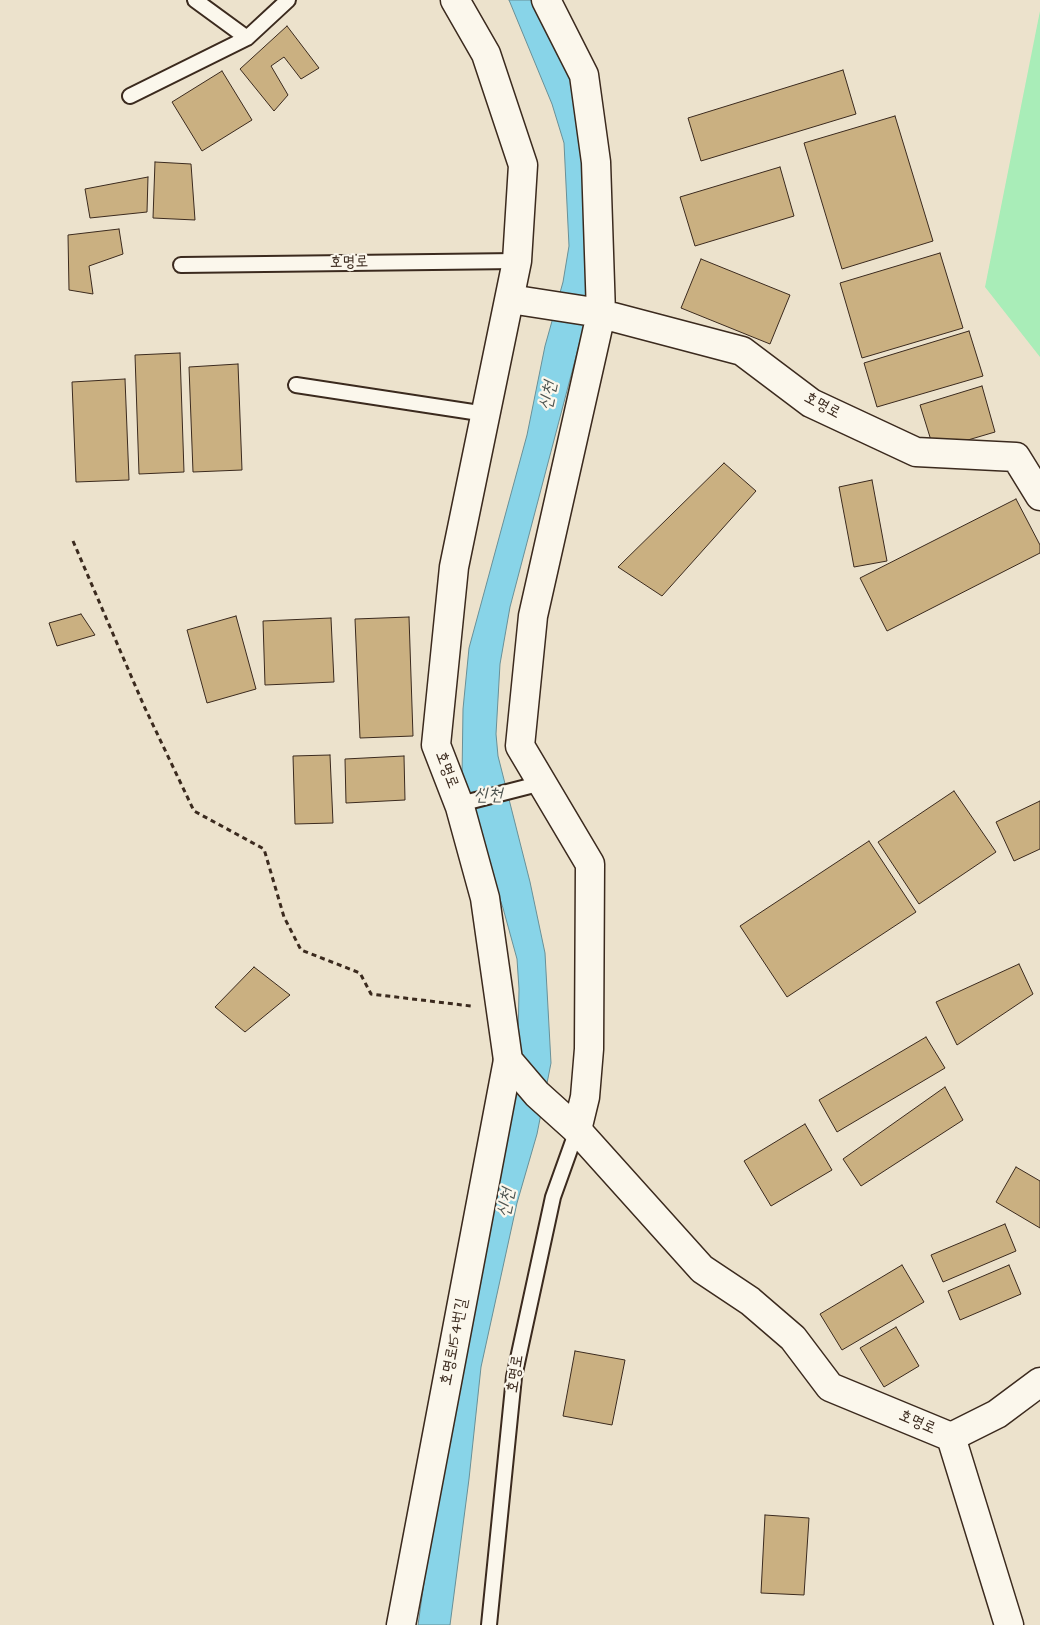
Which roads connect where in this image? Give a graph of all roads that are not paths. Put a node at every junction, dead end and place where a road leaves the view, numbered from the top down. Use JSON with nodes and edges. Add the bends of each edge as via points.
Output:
{"nodes":[{"id":1,"x":195,"y":0,"type":"edge"},
{"id":2,"x":288,"y":0,"type":"edge"},
{"id":3,"x":455,"y":0,"type":"edge"},
{"id":4,"x":546,"y":0,"type":"edge"},
{"id":5,"x":247,"y":38,"type":"junction"},
{"id":6,"x":130,"y":96,"type":"dead end"},
{"id":7,"x":517,"y":261,"type":"junction"},
{"id":8,"x":181,"y":265,"type":"dead end"},
{"id":9,"x":510,"y":299,"type":"junction"},
{"id":10,"x":598,"y":313,"type":"junction"},
{"id":11,"x":296,"y":385,"type":"dead end"},
{"id":12,"x":486,"y":414,"type":"junction"},
{"id":13,"x":1040,"y":496,"type":"edge"},
{"id":14,"x":538,"y":784,"type":"junction"},
{"id":15,"x":462,"y":805,"type":"junction"},
{"id":16,"x":510,"y":1061,"type":"junction"},
{"id":17,"x":575,"y":1128,"type":"junction"},
{"id":18,"x":1040,"y":1382,"type":"edge"},
{"id":19,"x":951,"y":1437,"type":"junction"},
{"id":20,"x":401,"y":1625,"type":"edge"},
{"id":21,"x":489,"y":1625,"type":"edge"},
{"id":22,"x":1009,"y":1625,"type":"edge"}],
"edges":[{"from":1,"to":5,"type":"lane"},
{"from":2,"to":5,"type":"lane"},
{"from":3,"to":7,"type":"street","name":"호명로","via":[[486,54],[523,164]]},
{"from":4,"to":10,"type":"street","via":[[584,75],[596,162]]},
{"from":5,"to":6,"type":"lane"},
{"from":7,"to":8,"type":"lane","name":"호명로"},
{"from":7,"to":9,"type":"street","name":"호명로"},
{"from":9,"to":10,"type":"street"},
{"from":9,"to":12,"type":"street","name":"호명로"},
{"from":10,"to":13,"type":"street","name":"호명로","via":[[742,351],[811,403],[916,452],[1016,457]]},
{"from":10,"to":14,"type":"street","via":[[533,616],[520,746]]},
{"from":11,"to":12,"type":"lane"},
{"from":12,"to":15,"type":"street","name":"호명로","via":[[454,567],[436,745]]},
{"from":14,"to":15,"type":"lane"},
{"from":14,"to":17,"type":"street","via":[[590,864],[589,1049],[585,1097]]},
{"from":15,"to":16,"type":"street","name":"호명로","via":[[485,898]]},
{"from":16,"to":17,"type":"street","via":[[537,1094]]},
{"from":16,"to":20,"type":"street","name":"호명로154번길"},
{"from":17,"to":19,"type":"street","name":"호명로","via":[[702,1269],[750,1301],[793,1338],[830,1387]]},
{"from":17,"to":21,"type":"lane","name":"호명로","via":[[553,1197],[514,1377]]},
{"from":18,"to":19,"type":"street","name":"호명로","via":[[997,1414]]},
{"from":19,"to":22,"type":"street","name":"호명로"}]}
